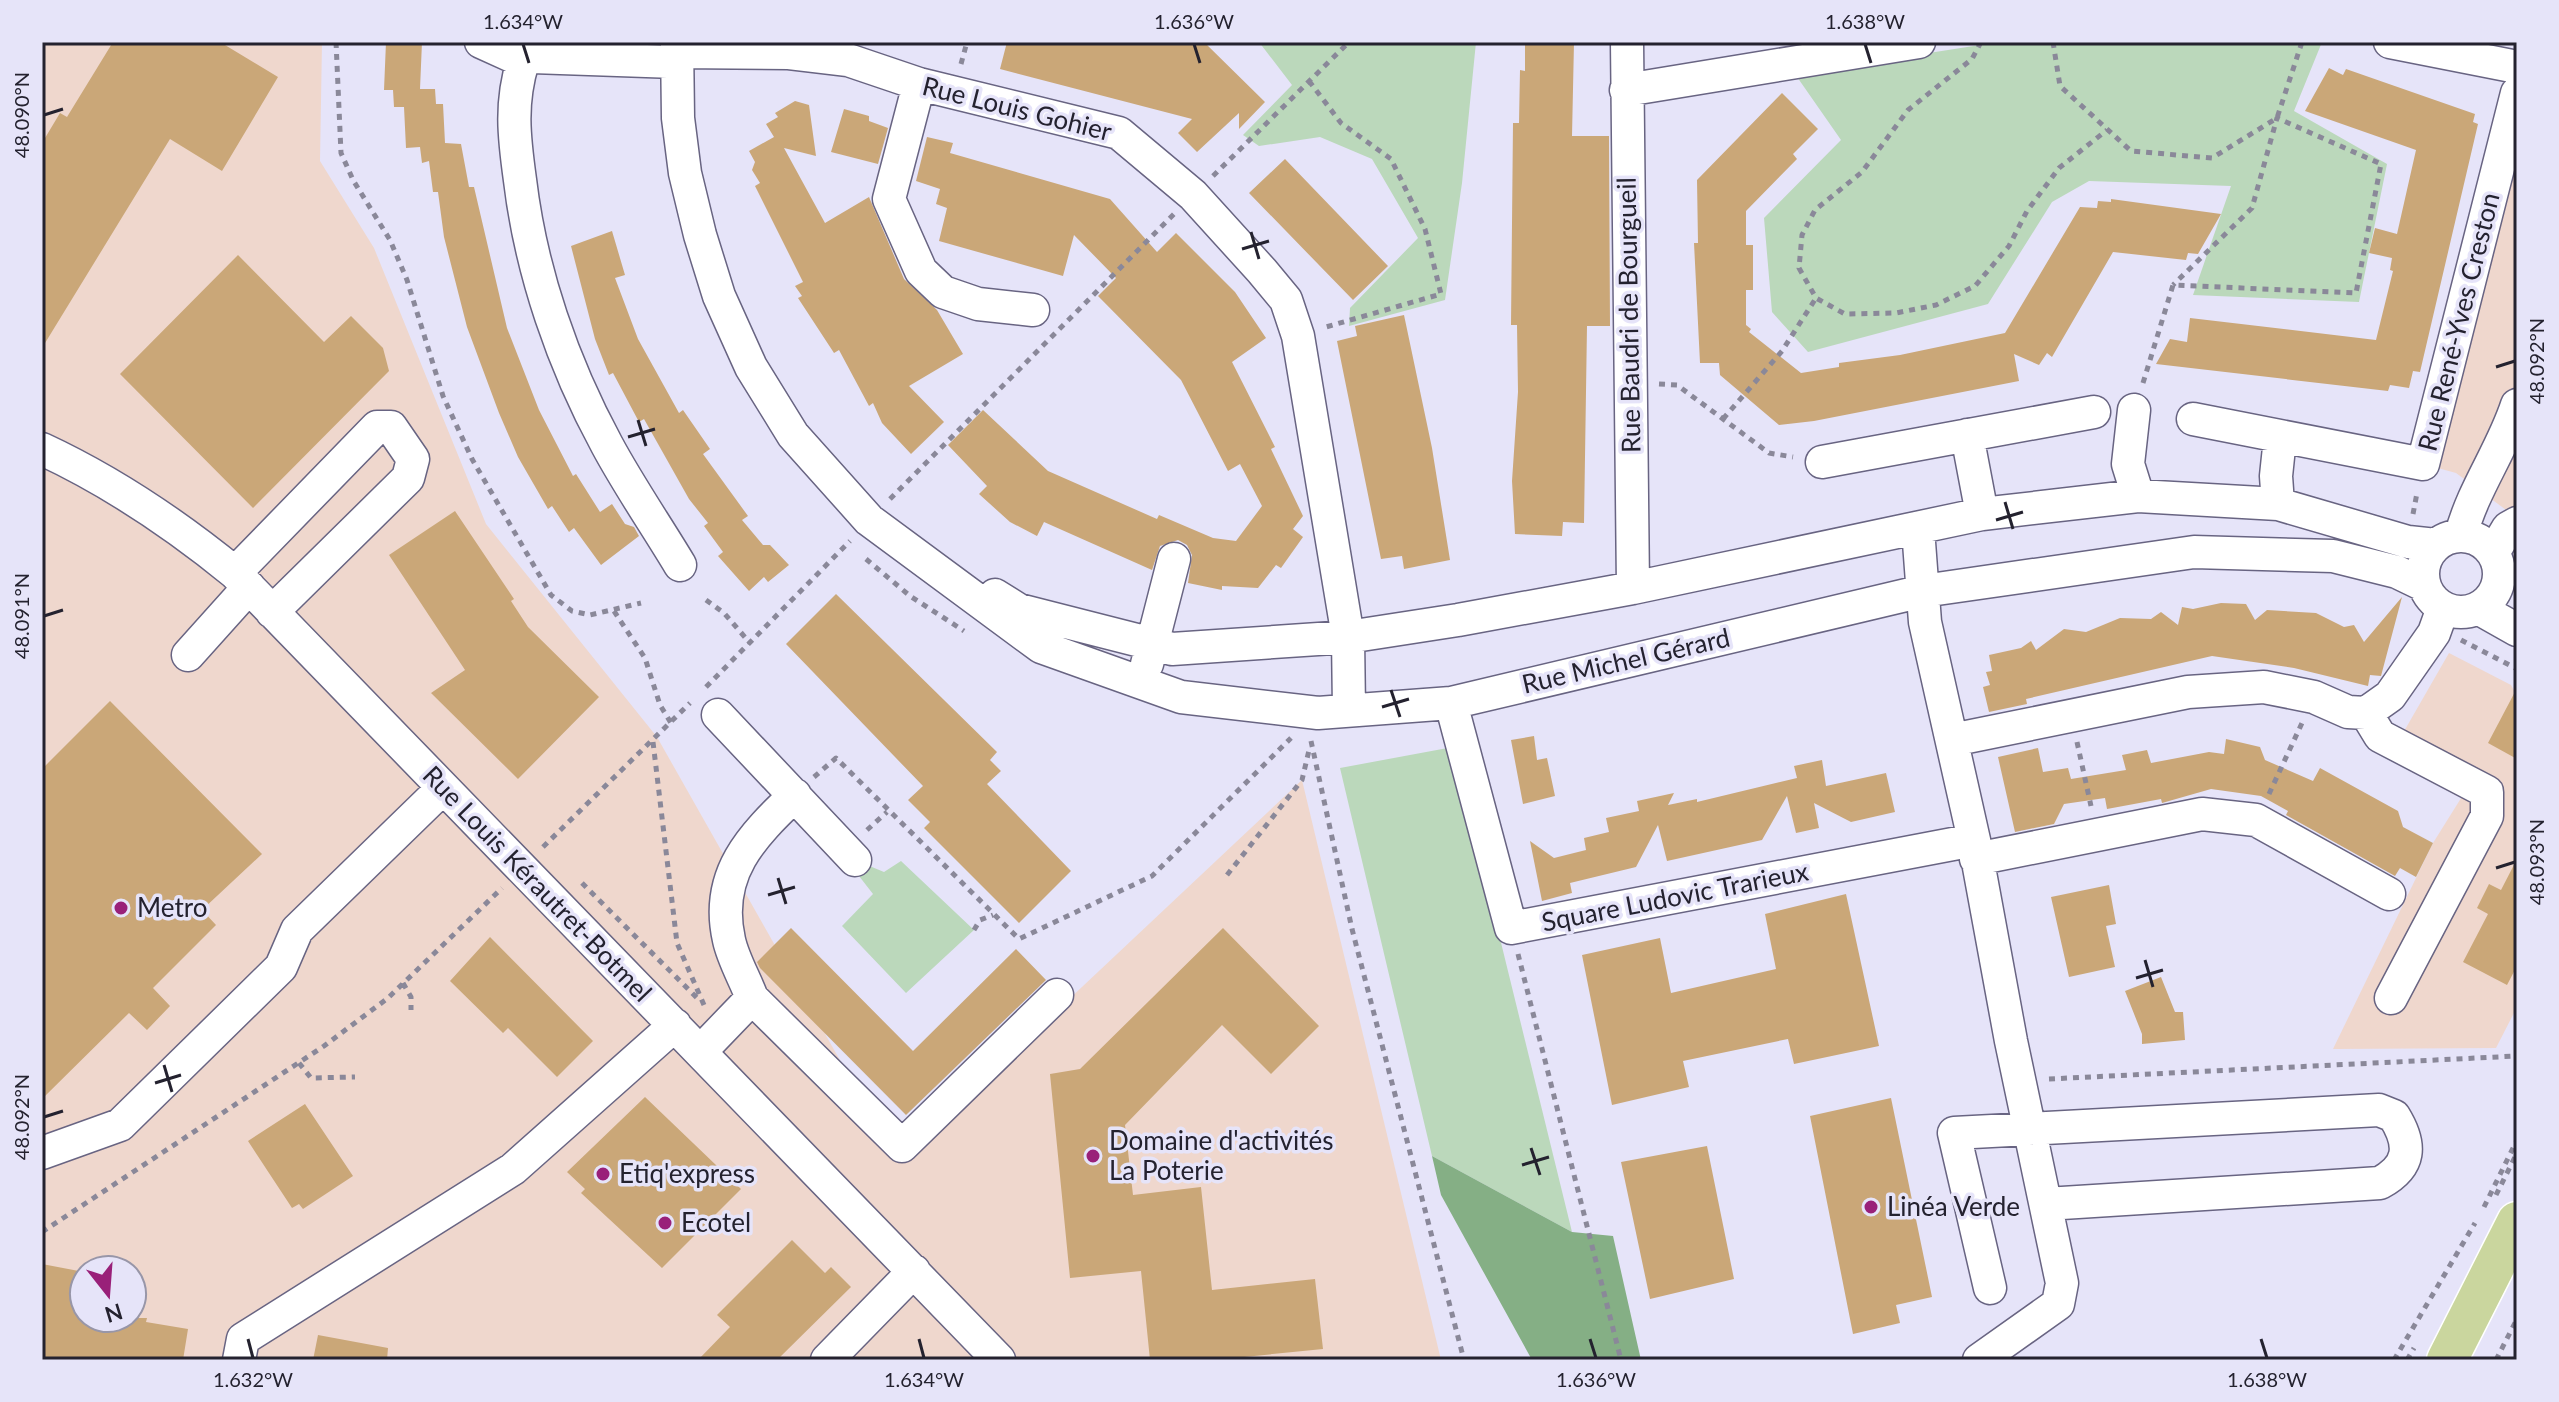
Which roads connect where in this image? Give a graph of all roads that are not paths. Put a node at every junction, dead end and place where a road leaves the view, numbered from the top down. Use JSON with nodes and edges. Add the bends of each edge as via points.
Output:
{"nodes":[{"id":1,"x":481,"y":42,"type":"edge"},
{"id":2,"x":1627,"y":42,"type":"edge"},
{"id":3,"x":1919,"y":42,"type":"edge"},
{"id":4,"x":2390,"y":42,"type":"edge"},
{"id":5,"x":676,"y":52,"type":"edge"},
{"id":6,"x":523,"y":61,"type":"junction"},
{"id":7,"x":2517,"y":67,"type":"edge"},
{"id":8,"x":919,"y":84,"type":"junction"},
{"id":9,"x":1626,"y":90,"type":"junction"},
{"id":10,"x":2517,"y":93,"type":"edge"},
{"id":11,"x":1033,"y":310,"type":"dead end"},
{"id":12,"x":2517,"y":405,"type":"edge"},
{"id":13,"x":2134,"y":410,"type":"road end"},
{"id":14,"x":2094,"y":412,"type":"dead end"},
{"id":15,"x":2193,"y":419,"type":"dead end"},
{"id":16,"x":1967,"y":435,"type":"junction"},
{"id":17,"x":2280,"y":438,"type":"junction"},
{"id":18,"x":42,"y":449,"type":"edge"},
{"id":19,"x":2508,"y":455,"type":"edge"},
{"id":20,"x":1822,"y":462,"type":"road end"},
{"id":21,"x":2138,"y":496,"type":"junction"},
{"id":22,"x":2278,"y":504,"type":"junction"},
{"id":23,"x":1982,"y":514,"type":"junction"},
{"id":24,"x":869,"y":520,"type":"junction"},
{"id":25,"x":2517,"y":523,"type":"edge"},
{"id":26,"x":1918,"y":529,"type":"junction"},
{"id":27,"x":2435,"y":541,"type":"junction"},
{"id":28,"x":1174,"y":559,"type":"dead end"},
{"id":29,"x":680,"y":565,"type":"dead end"},
{"id":30,"x":2503,"y":571,"type":"edge"},
{"id":31,"x":242,"y":580,"type":"junction"},
{"id":32,"x":1633,"y":588,"type":"junction"},
{"id":33,"x":1923,"y":591,"type":"junction"},
{"id":34,"x":2478,"y":608,"type":"junction"},
{"id":35,"x":2434,"y":609,"type":"junction"},
{"id":36,"x":272,"y":612,"type":"junction"},
{"id":37,"x":2517,"y":630,"type":"edge"},
{"id":38,"x":1348,"y":637,"type":"junction"},
{"id":39,"x":1153,"y":644,"type":"junction"},
{"id":40,"x":188,"y":655,"type":"dead end"},
{"id":41,"x":1142,"y":684,"type":"junction"},
{"id":42,"x":1451,"y":703,"type":"junction"},
{"id":43,"x":1334,"y":712,"type":"junction"},
{"id":44,"x":2366,"y":713,"type":"junction"},
{"id":45,"x":718,"y":715,"type":"dead end"},
{"id":46,"x":1952,"y":740,"type":"junction"},
{"id":47,"x":443,"y":788,"type":"junction"},
{"id":48,"x":795,"y":795,"type":"junction"},
{"id":49,"x":1975,"y":850,"type":"junction"},
{"id":50,"x":855,"y":860,"type":"dead end"},
{"id":51,"x":2389,"y":894,"type":"dead end"},
{"id":52,"x":1057,"y":995,"type":"dead end"},
{"id":53,"x":752,"y":998,"type":"junction"},
{"id":54,"x":2391,"y":998,"type":"dead end"},
{"id":55,"x":675,"y":1025,"type":"junction"},
{"id":56,"x":700,"y":1052,"type":"junction"},
{"id":57,"x":2030,"y":1127,"type":"junction"},
{"id":58,"x":42,"y":1153,"type":"edge"},
{"id":59,"x":2046,"y":1204,"type":"junction"},
{"id":60,"x":2517,"y":1222,"type":"edge"},
{"id":61,"x":914,"y":1271,"type":"junction"},
{"id":62,"x":1990,"y":1288,"type":"dead end"},
{"id":63,"x":239,"y":1360,"type":"edge"},
{"id":64,"x":827,"y":1360,"type":"edge"},
{"id":65,"x":999,"y":1360,"type":"edge"},
{"id":66,"x":1979,"y":1360,"type":"edge"},
{"id":67,"x":2447,"y":1360,"type":"edge"}],
"edges":[{"from":1,"to":6,"type":"street"},
{"from":2,"to":9,"type":"street","name":"Rue Baudri de Bourgueil"},
{"from":3,"to":9,"type":"street"},
{"from":4,"to":7,"type":"street"},
{"from":5,"to":6,"type":"street","name":"Rue Louis Gohier"},
{"from":5,"to":8,"type":"street","name":"Rue Louis Gohier","via":[[789,53],[848,60]]},
{"from":5,"to":24,"type":"street","name":"Rue Michel Gérard","via":[[685,173],[719,296],[751,367],[793,435]]},
{"from":6,"to":29,"type":"street","via":[[511,112],[522,199],[548,307],[580,393],[607,446]]},
{"from":8,"to":11,"type":"street","via":[[889,199],[921,271],[943,292],[978,304]]},
{"from":8,"to":38,"type":"street","name":"Rue Louis Gohier","via":[[1119,133],[1193,195],[1286,300],[1298,336]]},
{"from":9,"to":32,"type":"street","name":"Rue Baudri de Bourgueil"},
{"from":10,"to":17,"type":"street","name":"Rue René-Yves Creston","via":[[2423,464]]},
{"from":12,"to":19,"type":"street"},
{"from":13,"to":21,"type":"street","via":[[2128,464]]},
{"from":14,"to":16,"type":"street"},
{"from":15,"to":17,"type":"street","name":"Rue René-Yves Creston"},
{"from":16,"to":20,"type":"street"},
{"from":16,"to":23,"type":"street"},
{"from":17,"to":22,"type":"street"},
{"from":18,"to":31,"type":"street","name":"Rue Louis Kérautret-Botmel","via":[[142,504]]},
{"from":19,"to":27,"type":"street"},
{"from":21,"to":22,"type":"street","name":"Rue Michel Gérard"},
{"from":21,"to":23,"type":"street","name":"Rue Michel Gérard"},
{"from":22,"to":27,"type":"street","name":"Rue Michel Gérard"},
{"from":23,"to":26,"type":"street","name":"Rue Michel Gérard"},
{"from":24,"to":39,"type":"street","name":"Rue Michel Gérard","via":[[1019,610]]},
{"from":24,"to":41,"type":"street","name":"Rue Michel Gérard","via":[[1041,647]]},
{"from":25,"to":30,"type":"street","via":[[2508,528]]},
{"from":26,"to":32,"type":"street","name":"Rue Michel Gérard"},
{"from":26,"to":33,"type":"street"},
{"from":27,"to":30,"type":"street","name":"Rue Michel Gérard","via":[[2474,538]]},
{"from":27,"to":35,"type":"street","via":[[2424,563]]},
{"from":28,"to":39,"type":"street"},
{"from":30,"to":34,"type":"street","via":[[2494,594]]},
{"from":31,"to":36,"type":"street","name":"Rue Louis Kérautret-Botmel"},
{"from":31,"to":36,"type":"street","via":[[377,427],[391,427],[413,459],[408,478]]},
{"from":31,"to":40,"type":"street"},
{"from":32,"to":38,"type":"street","name":"Rue Michel Gérard"},
{"from":33,"to":35,"type":"street","name":"Rue Michel Gérard","via":[[2194,552],[2333,556],[2397,572]]},
{"from":33,"to":42,"type":"street","name":"Rue Michel Gérard"},
{"from":33,"to":46,"type":"street"},
{"from":34,"to":35,"type":"street","name":"Rue Michel Gérard"},
{"from":34,"to":37,"type":"street","name":"Rue Michel Gérard"},
{"from":35,"to":44,"type":"street","via":[[2390,696]]},
{"from":36,"to":47,"type":"street","name":"Rue Louis Kérautret-Botmel"},
{"from":38,"to":39,"type":"street","name":"Rue Michel Gérard","via":[[1172,649]]},
{"from":38,"to":43,"type":"street","name":"Rue Louis Gohier"},
{"from":39,"to":41,"type":"street"},
{"from":41,"to":43,"type":"street","name":"Rue Michel Gérard","via":[[1181,697]]},
{"from":42,"to":43,"type":"street","name":"Rue Michel Gérard"},
{"from":42,"to":49,"type":"street","name":"Square Ludovic Trarieux","via":[[1511,928]]},
{"from":44,"to":46,"type":"street","via":[[2264,687],[2188,692]]},
{"from":44,"to":54,"type":"street","via":[[2380,736],[2487,792],[2487,816]]},
{"from":45,"to":48,"type":"street"},
{"from":46,"to":49,"type":"street"},
{"from":47,"to":55,"type":"street","name":"Rue Louis Kérautret-Botmel","via":[[534,856]]},
{"from":47,"to":58,"type":"street","via":[[297,930],[281,967],[120,1125]]},
{"from":48,"to":50,"type":"street"},
{"from":48,"to":53,"type":"street","via":[[747,843],[727,888],[728,939]]},
{"from":49,"to":51,"type":"street","name":"Square Ludovic Trarieux","via":[[2202,814],[2256,820]]},
{"from":49,"to":57,"type":"street"},
{"from":52,"to":53,"type":"street","via":[[902,1146]]},
{"from":53,"to":56,"type":"street","via":[[714,1015]]},
{"from":55,"to":56,"type":"street","name":"Rue Louis Kérautret-Botmel"},
{"from":55,"to":63,"type":"street","via":[[513,1169],[243,1339]]},
{"from":56,"to":61,"type":"street","name":"Rue Louis Kérautret-Botmel"},
{"from":57,"to":59,"type":"street"},
{"from":57,"to":59,"type":"street","via":[[2379,1110],[2394,1116],[2408,1146],[2396,1174],[2380,1183]]},
{"from":57,"to":62,"type":"street","via":[[1954,1133]]},
{"from":59,"to":66,"type":"street","via":[[2062,1283],[2058,1304]]},
{"from":60,"to":67,"type":"main road"},
{"from":61,"to":64,"type":"street"},
{"from":61,"to":65,"type":"street","name":"Rue Louis Kérautret-Botmel"}]}
